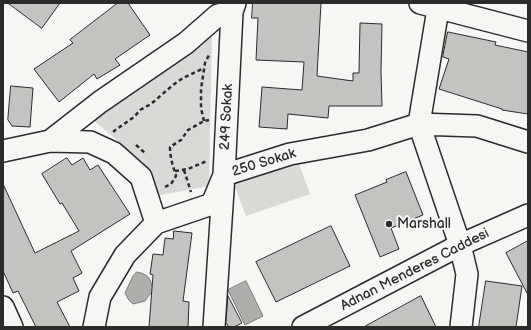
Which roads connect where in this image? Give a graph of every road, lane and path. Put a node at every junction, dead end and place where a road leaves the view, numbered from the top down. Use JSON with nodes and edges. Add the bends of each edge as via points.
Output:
{"nodes":[{"id":1,"x":432,"y":5,"type":"edge"},
{"id":2,"x":233,"y":7,"type":"edge"},
{"id":3,"x":528,"y":31,"type":"edge"},
{"id":4,"x":204,"y":68,"type":"dead end"},
{"id":5,"x":227,"y":117,"type":"junction"},
{"id":6,"x":419,"y":124,"type":"junction"},
{"id":7,"x":120,"y":135,"type":"dead end"},
{"id":8,"x":50,"y":141,"type":"junction"},
{"id":9,"x":132,"y":142,"type":"dead end"},
{"id":10,"x":528,"y":142,"type":"edge"},
{"id":11,"x":3,"y":151,"type":"edge"},
{"id":12,"x":225,"y":154,"type":"junction"},
{"id":13,"x":147,"y":156,"type":"dead end"},
{"id":14,"x":184,"y":170,"type":"junction"},
{"id":15,"x":175,"y":171,"type":"junction"},
{"id":16,"x":224,"y":175,"type":"junction"},
{"id":17,"x":159,"y":182,"type":"dead end"},
{"id":18,"x":197,"y":209,"type":"junction"},
{"id":19,"x":528,"y":215,"type":"edge"},
{"id":20,"x":156,"y":223,"type":"junction"},
{"id":21,"x":460,"y":245,"type":"junction"},
{"id":22,"x":3,"y":307,"type":"edge"},
{"id":23,"x":12,"y":327,"type":"edge"},
{"id":24,"x":94,"y":327,"type":"edge"},
{"id":25,"x":214,"y":327,"type":"edge"},
{"id":26,"x":303,"y":327,"type":"edge"},
{"id":27,"x":461,"y":327,"type":"edge"}],
"edges":[{"from":1,"to":3,"type":"street"},
{"from":1,"to":6,"type":"street"},
{"from":2,"to":5,"type":"street","name":"249 Sokak"},
{"from":2,"to":8,"type":"street","via":[[218,15],[186,43],[100,102]]},
{"from":4,"to":7,"type":"path","via":[[169,88],[114,131]]},
{"from":5,"to":12,"type":"street","name":"249 Sokak"},
{"from":5,"to":15,"type":"path","via":[[198,124],[170,147],[170,157]]},
{"from":6,"to":10,"type":"street","name":"250 Sokak","via":[[477,126]]},
{"from":6,"to":16,"type":"street","name":"250 Sokak","via":[[368,140],[290,154]]},
{"from":6,"to":21,"type":"street"},
{"from":8,"to":11,"type":"street"},
{"from":8,"to":20,"type":"street","via":[[90,142],[114,153],[141,177]]},
{"from":9,"to":13,"type":"path"},
{"from":12,"to":14,"type":"path"},
{"from":12,"to":16,"type":"street","name":"249 Sokak"},
{"from":14,"to":15,"type":"path"},
{"from":14,"to":18,"type":"path"},
{"from":15,"to":17,"type":"path","via":[[176,176],[170,184],[165,187]]},
{"from":16,"to":18,"type":"street","name":"250 Sokak","via":[[212,204]]},
{"from":16,"to":25,"type":"street","name":"249 Sokak"},
{"from":18,"to":20,"type":"street","name":"250 Sokak"},
{"from":19,"to":21,"type":"street","name":"Adnan Menderes Caddesi"},
{"from":20,"to":24,"type":"street","name":"250 Sokak","via":[[125,255],[100,297]]},
{"from":21,"to":26,"type":"street","name":"Adnan Menderes Caddesi"},
{"from":21,"to":27,"type":"street","via":[[467,274]]},
{"from":22,"to":23,"type":"street"}]}
